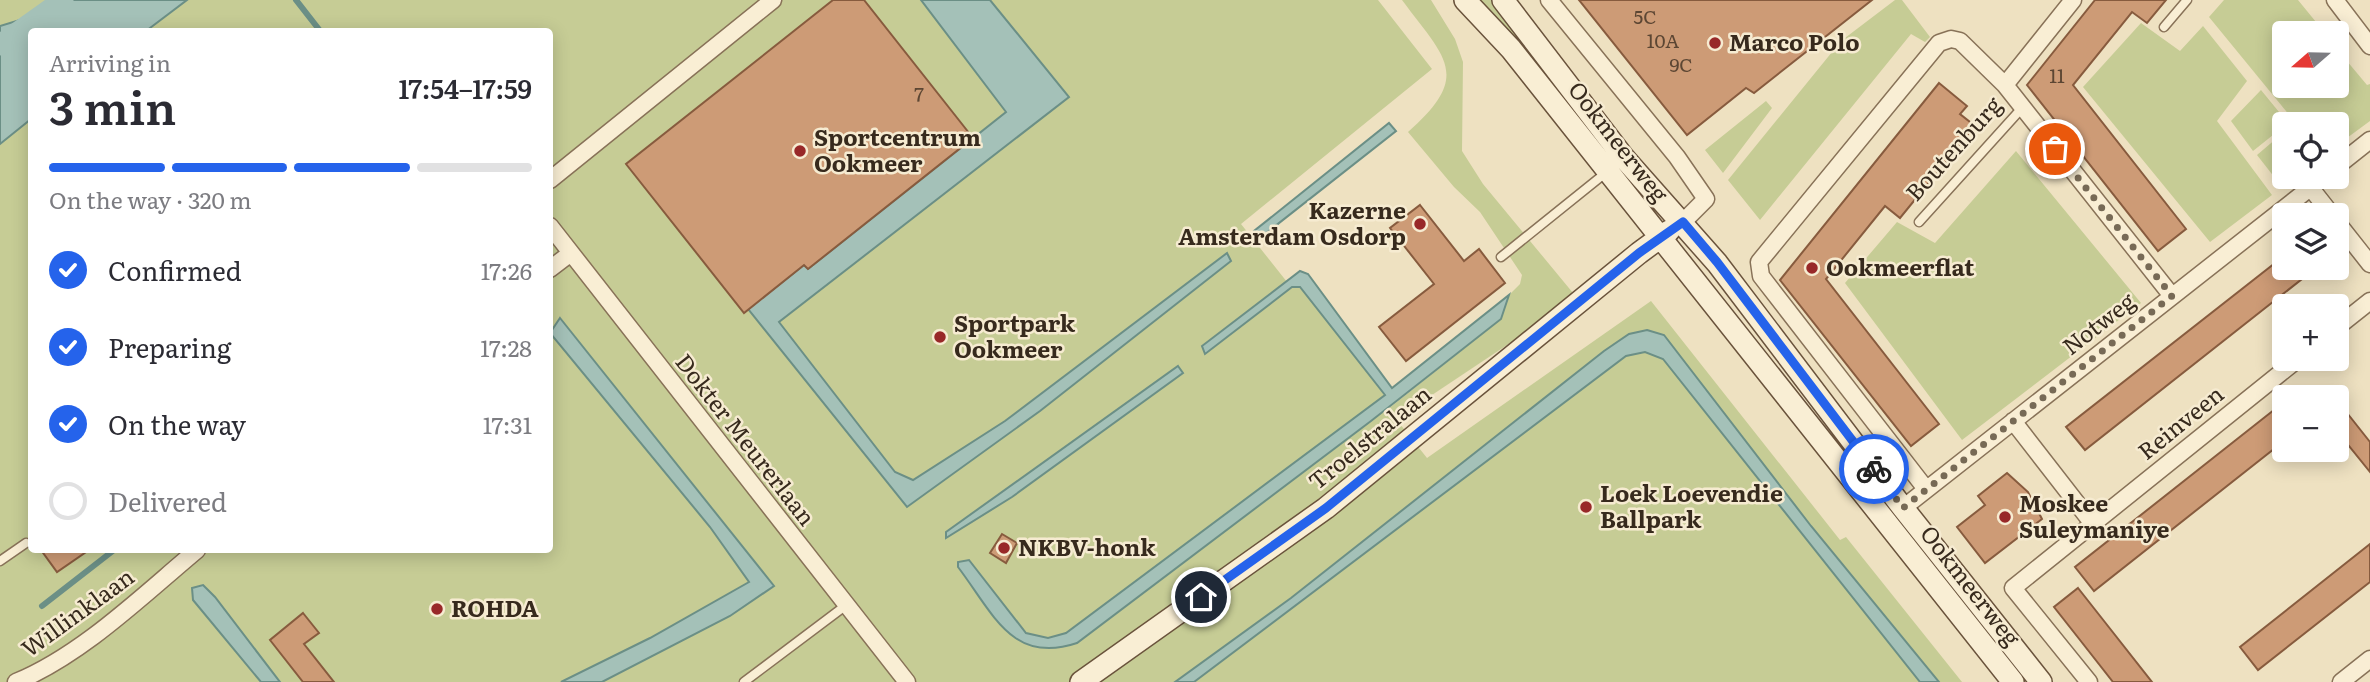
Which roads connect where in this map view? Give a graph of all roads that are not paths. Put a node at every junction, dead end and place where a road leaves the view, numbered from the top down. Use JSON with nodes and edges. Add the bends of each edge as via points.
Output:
{"nodes":[{"id":1,"x":773,"y":0,"type":"edge"},
{"id":2,"x":1465,"y":0,"type":"edge"},
{"id":3,"x":1503,"y":0,"type":"edge"},
{"id":4,"x":1549,"y":0,"type":"edge"},
{"id":5,"x":2073,"y":0,"type":"edge"},
{"id":6,"x":2187,"y":0,"type":"edge"},
{"id":7,"x":2335,"y":0,"type":"edge"},
{"id":8,"x":2164,"y":27,"type":"dead end"},
{"id":9,"x":1939,"y":43,"type":"joint"},
{"id":10,"x":2370,"y":46,"type":"edge"},
{"id":11,"x":2005,"y":85,"type":"junction"},
{"id":12,"x":2022,"y":108,"type":"junction"},
{"id":13,"x":2370,"y":141,"type":"edge"},
{"id":14,"x":2349,"y":157,"type":"edge"},
{"id":15,"x":1616,"y":165,"type":"junction"},
{"id":16,"x":553,"y":178,"type":"edge"},
{"id":17,"x":2307,"y":189,"type":"edge"},
{"id":18,"x":2312,"y":189,"type":"edge"},
{"id":19,"x":2323,"y":203,"type":"edge"},
{"id":20,"x":1683,"y":222,"type":"junction"},
{"id":21,"x":1919,"y":222,"type":"dead end"},
{"id":22,"x":553,"y":230,"type":"edge"},
{"id":23,"x":2349,"y":237,"type":"edge"},
{"id":24,"x":1660,"y":238,"type":"junction"},
{"id":25,"x":571,"y":253,"type":"junction"},
{"id":26,"x":1501,"y":257,"type":"dead end"},
{"id":27,"x":2370,"y":264,"type":"edge"},
{"id":28,"x":553,"y":267,"type":"edge"},
{"id":29,"x":2172,"y":296,"type":"junction"},
{"id":30,"x":2370,"y":301,"type":"edge"},
{"id":31,"x":2349,"y":318,"type":"edge"},
{"id":32,"x":2283,"y":371,"type":"edge"},
{"id":33,"x":2013,"y":421,"type":"junction"},
{"id":34,"x":1926,"y":489,"type":"junction"},
{"id":35,"x":1903,"y":508,"type":"junction"},
{"id":36,"x":2093,"y":524,"type":"junction"},
{"id":37,"x":26,"y":543,"type":"dead end"},
{"id":38,"x":193,"y":553,"type":"edge"},
{"id":39,"x":0,"y":561,"type":"edge"},
{"id":40,"x":2013,"y":588,"type":"joint"},
{"id":41,"x":845,"y":606,"type":"junction"},
{"id":42,"x":2370,"y":659,"type":"edge"},
{"id":43,"x":16,"y":682,"type":"edge"},
{"id":44,"x":744,"y":682,"type":"edge"},
{"id":45,"x":906,"y":682,"type":"edge"},
{"id":46,"x":1081,"y":682,"type":"edge"},
{"id":47,"x":2013,"y":682,"type":"edge"},
{"id":48,"x":2041,"y":682,"type":"edge"},
{"id":49,"x":2089,"y":682,"type":"edge"},
{"id":50,"x":2341,"y":682,"type":"edge"}],
"edges":[{"from":1,"to":16,"type":"street"},
{"from":2,"to":15,"type":"main road","name":"Ookmeerweg"},
{"from":3,"to":15,"type":"main road","name":"Ookmeerweg"},
{"from":4,"to":20,"type":"street","name":"Ookmeerweg","via":[[1706,199]]},
{"from":5,"to":11,"type":"street","name":"Boutenburg"},
{"from":6,"to":8,"type":"lane"},
{"from":7,"to":10,"type":"street"},
{"from":9,"to":11,"type":"street","name":"Boutenburg","via":[[1960,41]]},
{"from":9,"to":34,"type":"street","name":"Ookmeerweg","via":[[1759,262],[1761,276]]},
{"from":11,"to":12,"type":"street","name":"Boutenburg"},
{"from":12,"to":21,"type":"lane","name":"Boutenburg"},
{"from":12,"to":29,"type":"street","name":"Boutenburg"},
{"from":13,"to":14,"type":"street"},
{"from":15,"to":20,"type":"main road","name":"Ookmeerweg"},
{"from":15,"to":24,"type":"main road","name":"Ookmeerweg"},
{"from":15,"to":26,"type":"lane"},
{"from":17,"to":29,"type":"street","name":"Notweg"},
{"from":18,"to":19,"type":"street"},
{"from":20,"to":24,"type":"main road","name":"Troelstralaan"},
{"from":20,"to":35,"type":"main road","name":"Ookmeerweg"},
{"from":22,"to":25,"type":"street","name":"Dokter Meurerlaan"},
{"from":23,"to":27,"type":"street"},
{"from":24,"to":46,"type":"main road","name":"Troelstralaan","via":[[1326,508]]},
{"from":24,"to":47,"type":"main road","name":"Ookmeerweg"},
{"from":25,"to":28,"type":"street"},
{"from":25,"to":41,"type":"street","name":"Dokter Meurerlaan"},
{"from":29,"to":33,"type":"street","name":"Notweg"},
{"from":30,"to":31,"type":"street"},
{"from":32,"to":36,"type":"street","name":"Reinveen"},
{"from":33,"to":34,"type":"street","name":"Notweg"},
{"from":33,"to":36,"type":"street"},
{"from":34,"to":35,"type":"street","name":"Notweg"},
{"from":35,"to":48,"type":"main road","name":"Ookmeerweg"},
{"from":36,"to":40,"type":"street","name":"Reinveen"},
{"from":37,"to":39,"type":"lane"},
{"from":38,"to":43,"type":"street","name":"Willinklaan","via":[[45,670]]},
{"from":40,"to":49,"type":"street","name":"Ookmeerweg"},
{"from":41,"to":44,"type":"lane"},
{"from":41,"to":45,"type":"street","name":"Dokter Meurerlaan"},
{"from":42,"to":50,"type":"street"}]}
